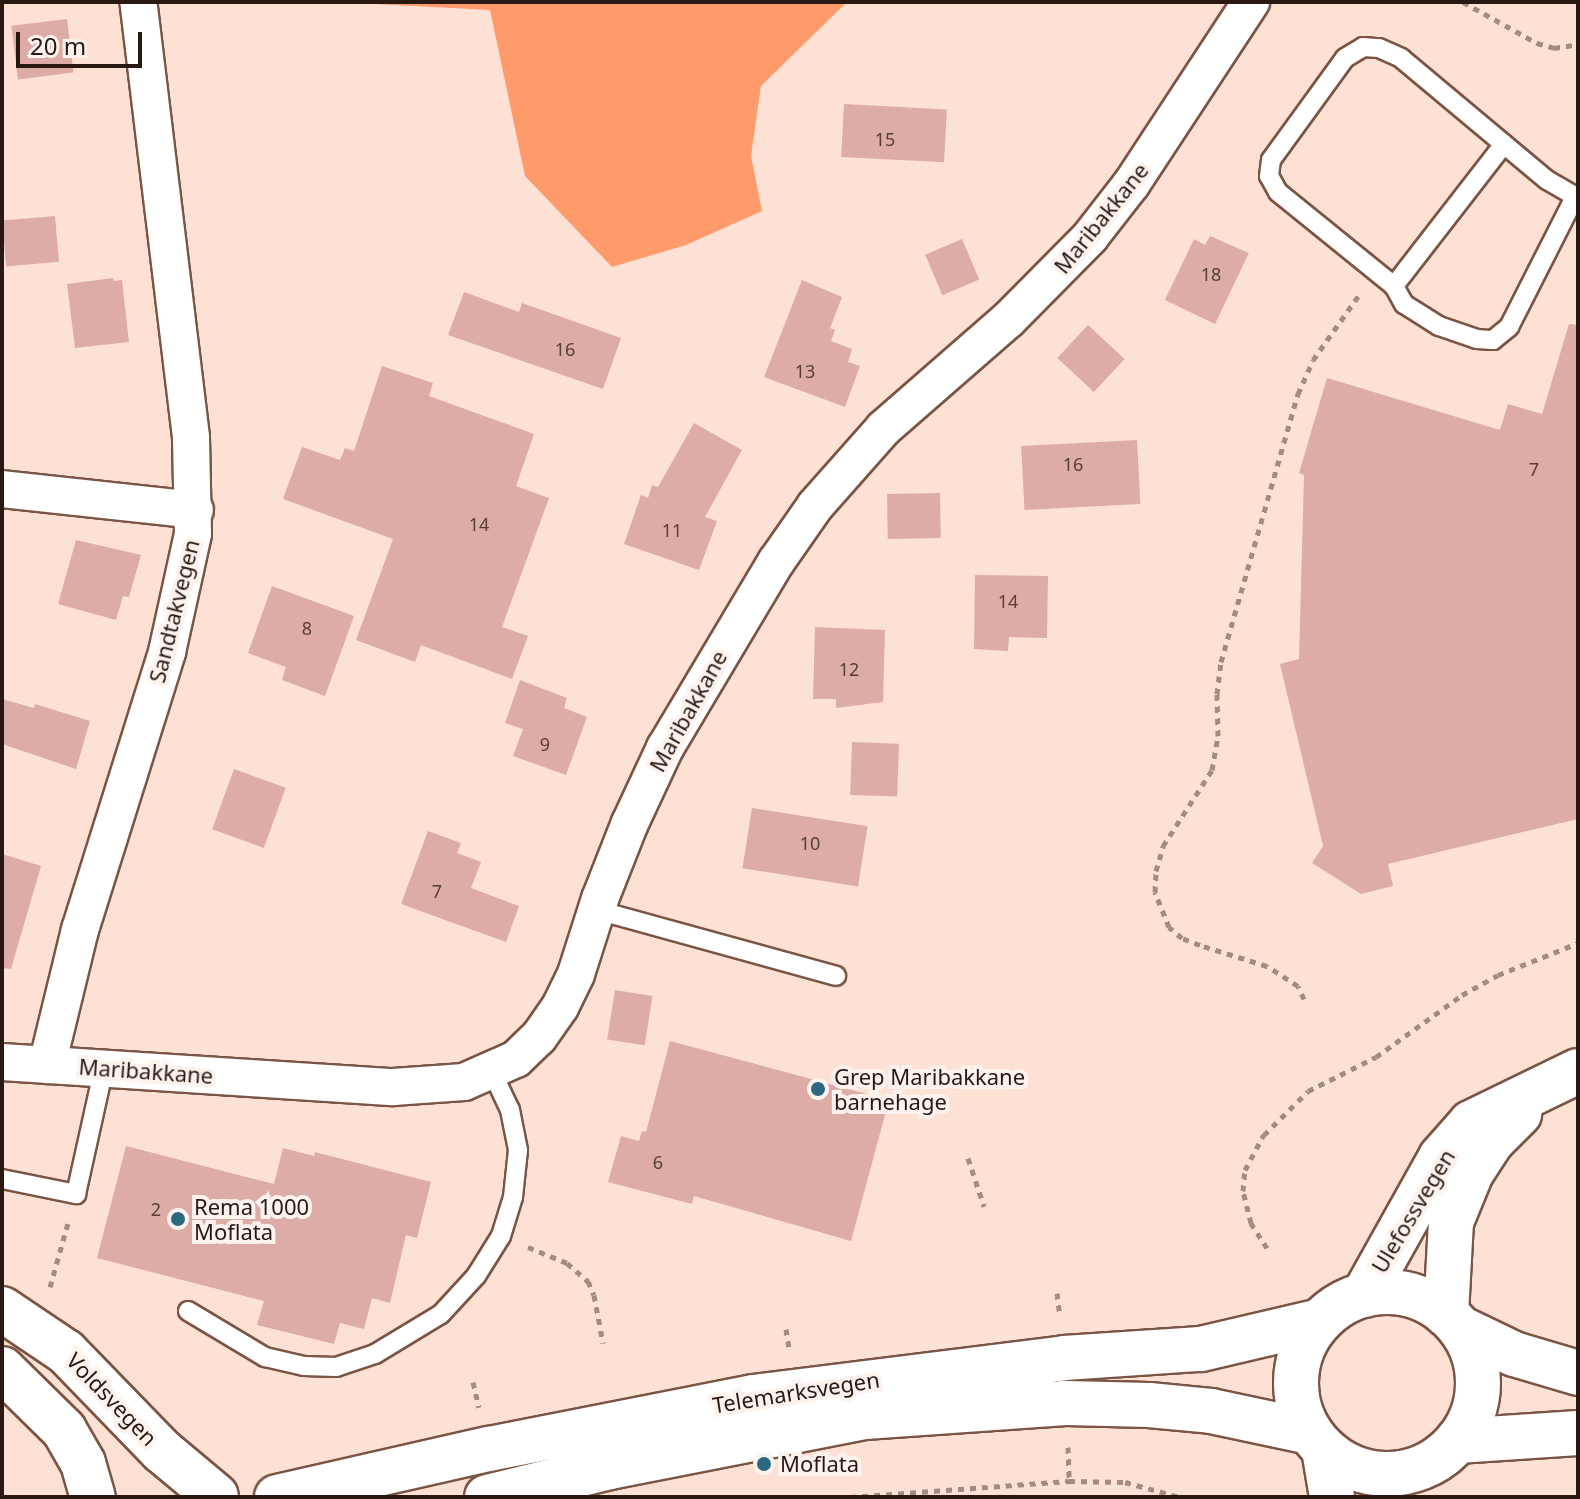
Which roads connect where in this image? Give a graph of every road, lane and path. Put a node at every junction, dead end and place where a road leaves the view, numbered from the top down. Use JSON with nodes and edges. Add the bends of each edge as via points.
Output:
{"nodes":[{"id":1,"x":138,"y":2,"type":"edge"},
{"id":2,"x":1251,"y":2,"type":"edge"},
{"id":3,"x":1463,"y":2,"type":"edge"},
{"id":4,"x":1578,"y":44,"type":"edge"},
{"id":5,"x":1504,"y":144,"type":"junction"},
{"id":6,"x":1576,"y":198,"type":"edge"},
{"id":7,"x":1376,"y":271,"type":"junction"},
{"id":8,"x":1394,"y":286,"type":"junction"},
{"id":9,"x":2,"y":489,"type":"edge"},
{"id":10,"x":195,"y":510,"type":"junction"},
{"id":11,"x":597,"y":910,"type":"junction"},
{"id":12,"x":1578,"y":943,"type":"edge"},
{"id":13,"x":836,"y":976,"type":"dead end"},
{"id":14,"x":1304,"y":999,"type":"dead end"},
{"id":15,"x":2,"y":1062,"type":"edge"},
{"id":16,"x":47,"y":1065,"type":"junction"},
{"id":17,"x":104,"y":1068,"type":"junction"},
{"id":18,"x":492,"y":1072,"type":"junction"},
{"id":19,"x":1563,"y":1077,"type":"edge"},
{"id":20,"x":968,"y":1158,"type":"dead end"},
{"id":21,"x":2,"y":1179,"type":"edge"},
{"id":22,"x":76,"y":1194,"type":"junction"},
{"id":23,"x":984,"y":1206,"type":"dead end"},
{"id":24,"x":501,"y":1236,"type":"junction"},
{"id":25,"x":1267,"y":1248,"type":"dead end"},
{"id":26,"x":50,"y":1287,"type":"dead end"},
{"id":27,"x":1364,"y":1295,"type":"junction"},
{"id":28,"x":2,"y":1309,"type":"edge"},
{"id":29,"x":188,"y":1311,"type":"dead end"},
{"id":30,"x":1320,"y":1321,"type":"junction"},
{"id":31,"x":1453,"y":1321,"type":"junction"},
{"id":32,"x":786,"y":1329,"type":"dead end"},
{"id":33,"x":603,"y":1343,"type":"dead end"},
{"id":34,"x":789,"y":1349,"type":"dead end"},
{"id":35,"x":2,"y":1369,"type":"edge"},
{"id":36,"x":1578,"y":1373,"type":"edge"},
{"id":37,"x":1578,"y":1433,"type":"edge"},
{"id":38,"x":1067,"y":1436,"type":"dead end"},
{"id":39,"x":1317,"y":1440,"type":"junction"},
{"id":40,"x":1432,"y":1468,"type":"edge"},
{"id":41,"x":1069,"y":1481,"type":"junction"},
{"id":42,"x":93,"y":1497,"type":"edge"},
{"id":43,"x":160,"y":1497,"type":"edge"},
{"id":44,"x":217,"y":1497,"type":"edge"},
{"id":45,"x":277,"y":1497,"type":"edge"},
{"id":46,"x":487,"y":1497,"type":"edge"},
{"id":47,"x":850,"y":1497,"type":"edge"},
{"id":48,"x":1180,"y":1497,"type":"edge"},
{"id":49,"x":1332,"y":1497,"type":"edge"}],
"edges":[{"from":1,"to":10,"type":"street","name":"Sandtakvegen","via":[[187,393]]},
{"from":2,"to":11,"type":"street","name":"Maribakkane","via":[[1147,161],[1090,237],[1008,320],[884,428],[815,506],[665,748]]},
{"from":3,"to":4,"type":"path","via":[[1537,43],[1554,48]]},
{"from":5,"to":6,"type":"lane"},
{"from":5,"to":7,"type":"lane","via":[[1401,58],[1363,47],[1345,58],[1271,160],[1269,176],[1278,192]]},
{"from":5,"to":8,"type":"lane"},
{"from":6,"to":8,"type":"lane","via":[[1509,327],[1493,340],[1439,326],[1404,304]]},
{"from":7,"to":8,"type":"lane"},
{"from":7,"to":14,"type":"path","via":[[1313,360],[1298,394],[1221,662],[1212,770],[1163,846],[1156,871],[1155,892],[1169,927],[1200,945],[1277,971],[1298,986]]},
{"from":9,"to":10,"type":"street"},
{"from":10,"to":16,"type":"street","name":"Sandtakvegen","via":[[167,652],[80,930]]},
{"from":11,"to":13,"type":"lane"},
{"from":11,"to":18,"type":"street","name":"Maribakkane","via":[[560,1007],[516,1059]]},
{"from":12,"to":25,"type":"path","via":[[1498,975],[1376,1057],[1308,1091],[1264,1135],[1245,1170],[1243,1191],[1251,1223]]},
{"from":15,"to":16,"type":"street","name":"Maribakkane"},
{"from":16,"to":17,"type":"street","name":"Maribakkane"},
{"from":17,"to":18,"type":"street","name":"Maribakkane","via":[[393,1087],[464,1082]]},
{"from":17,"to":22,"type":"lane"},
{"from":18,"to":24,"type":"lane","via":[[510,1110],[518,1150],[513,1197]]},
{"from":19,"to":27,"type":"main road","name":"Ulefossvegen","via":[[1471,1123],[1441,1157]]},
{"from":19,"to":31,"type":"main road","name":"Ulefossvegen","via":[[1491,1142],[1471,1173],[1451,1222]]},
{"from":20,"to":23,"type":"path"},
{"from":21,"to":22,"type":"lane"},
{"from":22,"to":26,"type":"path"},
{"from":24,"to":29,"type":"lane","via":[[476,1276],[441,1314],[375,1354],[336,1367],[265,1357]]},
{"from":24,"to":33,"type":"path","via":[[577,1270],[594,1295]]},
{"from":27,"to":30,"type":"main road"},
{"from":27,"to":31,"type":"main road","via":[[1410,1295]]},
{"from":28,"to":44,"type":"main road","name":"Voldsvegen","via":[[66,1352],[162,1451]]},
{"from":30,"to":39,"type":"main road","via":[[1297,1367],[1300,1411]]},
{"from":30,"to":45,"type":"main road","name":"Telemarksvegen","via":[[1201,1349],[1064,1358],[753,1397]]},
{"from":31,"to":36,"type":"main road","via":[[1514,1354]]},
{"from":31,"to":40,"type":"main road","via":[[1476,1365],[1478,1386],[1475,1405]]},
{"from":32,"to":34,"type":"path"},
{"from":35,"to":42,"type":"main road","via":[[64,1430],[83,1463]]},
{"from":37,"to":40,"type":"main road"},
{"from":38,"to":41,"type":"path"},
{"from":39,"to":40,"type":"main road","via":[[1351,1466],[1383,1474]]},
{"from":39,"to":46,"type":"main road","name":"Telemarksvegen","via":[[1211,1411],[1066,1403],[865,1417]]},
{"from":39,"to":49,"type":"main road"},
{"from":41,"to":47,"type":"path"},
{"from":41,"to":48,"type":"path","via":[[1125,1482]]},
{"from":43,"to":44,"type":"main road","via":[[192,1492]]}]}
